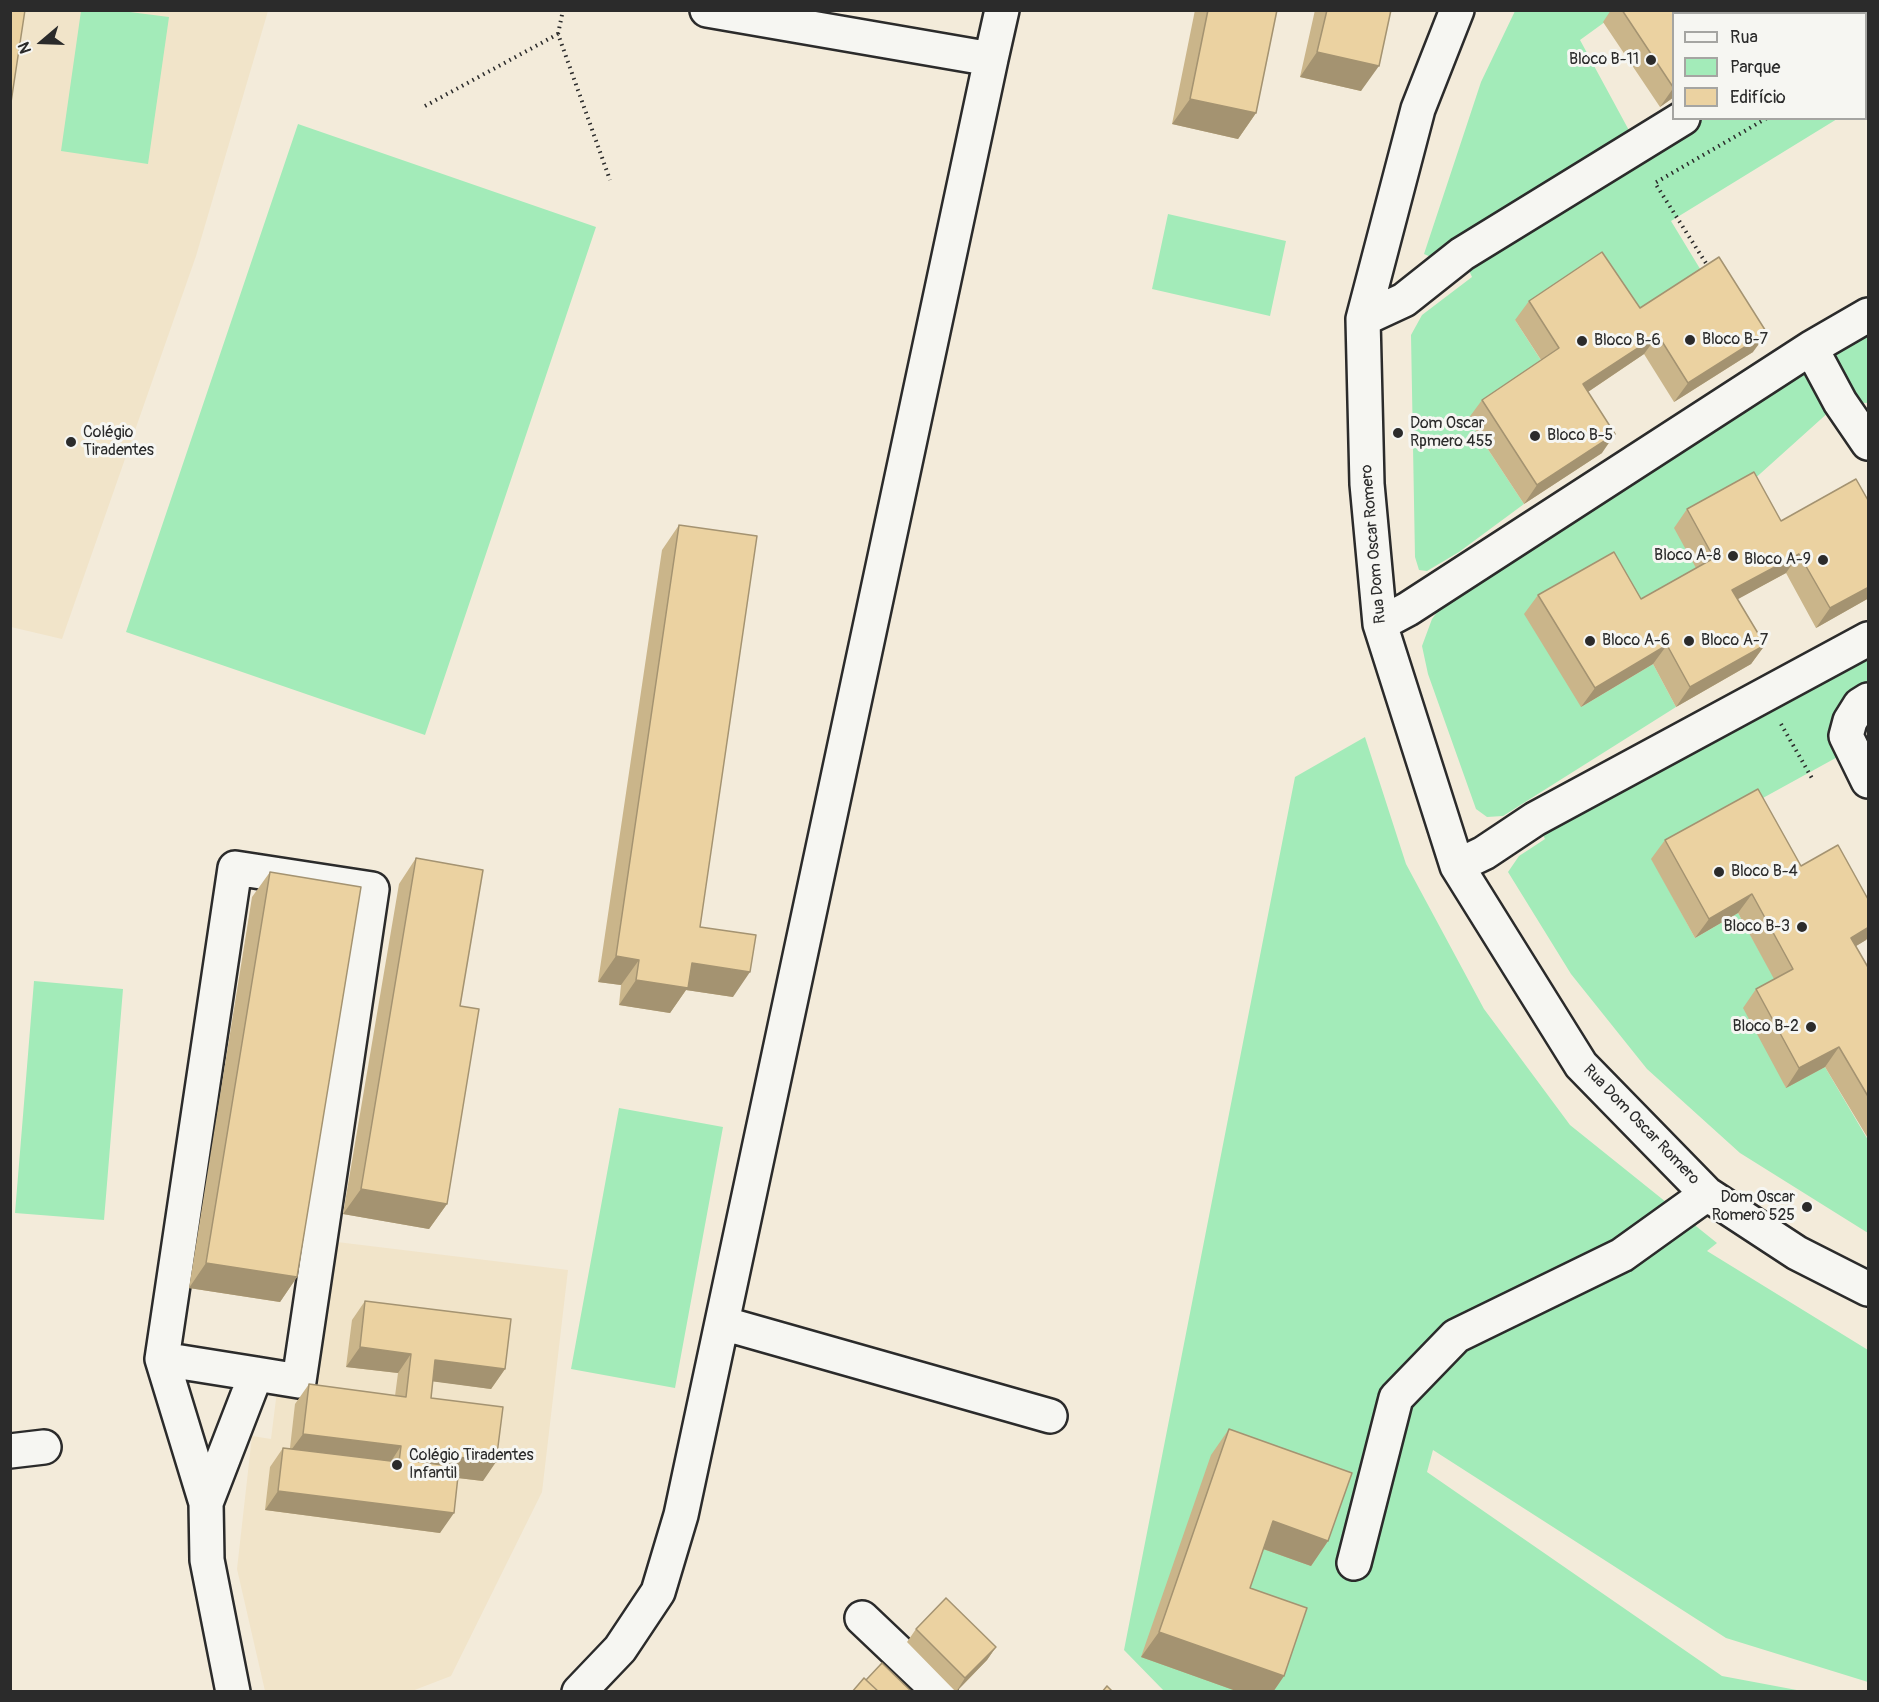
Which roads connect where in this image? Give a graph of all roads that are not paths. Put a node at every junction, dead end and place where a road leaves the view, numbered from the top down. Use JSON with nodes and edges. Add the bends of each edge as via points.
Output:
{"nodes":[{"id":1,"x":707,"y":10,"type":"edge"},
{"id":2,"x":1002,"y":10,"type":"edge"},
{"id":3,"x":1457,"y":10,"type":"edge"},
{"id":4,"x":991,"y":59,"type":"junction"},
{"id":5,"x":1680,"y":120,"type":"edge"},
{"id":6,"x":1869,"y":315,"type":"edge"},
{"id":7,"x":1363,"y":319,"type":"junction"},
{"id":8,"x":1811,"y":348,"type":"junction"},
{"id":9,"x":1869,"y":443,"type":"edge"},
{"id":10,"x":1380,"y":624,"type":"junction"},
{"id":11,"x":1869,"y":639,"type":"edge"},
{"id":12,"x":1869,"y":700,"type":"edge"},
{"id":13,"x":1869,"y":781,"type":"edge"},
{"id":14,"x":1457,"y":866,"type":"junction"},
{"id":15,"x":1707,"y":1194,"type":"junction"},
{"id":16,"x":1869,"y":1289,"type":"edge"},
{"id":17,"x":722,"y":1323,"type":"junction"},
{"id":18,"x":162,"y":1359,"type":"junction"},
{"id":19,"x":256,"y":1374,"type":"junction"},
{"id":20,"x":1050,"y":1416,"type":"dead end"},
{"id":21,"x":44,"y":1447,"type":"dead end"},
{"id":22,"x":10,"y":1450,"type":"edge"},
{"id":23,"x":206,"y":1503,"type":"junction"},
{"id":24,"x":1354,"y":1563,"type":"dead end"},
{"id":25,"x":862,"y":1618,"type":"dead end"},
{"id":26,"x":233,"y":1692,"type":"edge"},
{"id":27,"x":579,"y":1692,"type":"edge"},
{"id":28,"x":940,"y":1692,"type":"edge"}],
"edges":[{"from":1,"to":4,"type":"street"},
{"from":2,"to":4,"type":"street"},
{"from":3,"to":7,"type":"street","name":"Rua Dom Oscar Romero","via":[[1418,109]]},
{"from":4,"to":17,"type":"street"},
{"from":5,"to":7,"type":"street","via":[[1462,254],[1404,300]]},
{"from":6,"to":8,"type":"street"},
{"from":7,"to":10,"type":"street","name":"Rua Dom Oscar Romero","via":[[1366,484]]},
{"from":8,"to":9,"type":"street","via":[[1840,402]]},
{"from":8,"to":10,"type":"street"},
{"from":10,"to":14,"type":"street","name":"Rua Dom Oscar Romero"},
{"from":11,"to":14,"type":"street","via":[[1535,819]]},
{"from":12,"to":13,"type":"street","via":[[1860,705],[1846,736]]},
{"from":14,"to":15,"type":"street","name":"Rua Dom Oscar Romero","via":[[1581,1065]]},
{"from":15,"to":16,"type":"street","name":"Rua Dom Oscar Romero","via":[[1797,1253]]},
{"from":15,"to":24,"type":"street","via":[[1623,1255],[1456,1336],[1396,1398]]},
{"from":17,"to":20,"type":"street"},
{"from":17,"to":27,"type":"street","via":[[681,1515],[658,1592],[620,1649]]},
{"from":18,"to":19,"type":"street"},
{"from":18,"to":19,"type":"street","via":[[235,868],[372,889],[299,1381]]},
{"from":18,"to":23,"type":"street"},
{"from":19,"to":23,"type":"street"},
{"from":21,"to":22,"type":"street"},
{"from":23,"to":26,"type":"street","via":[[207,1560]]},
{"from":25,"to":28,"type":"street"}]}
